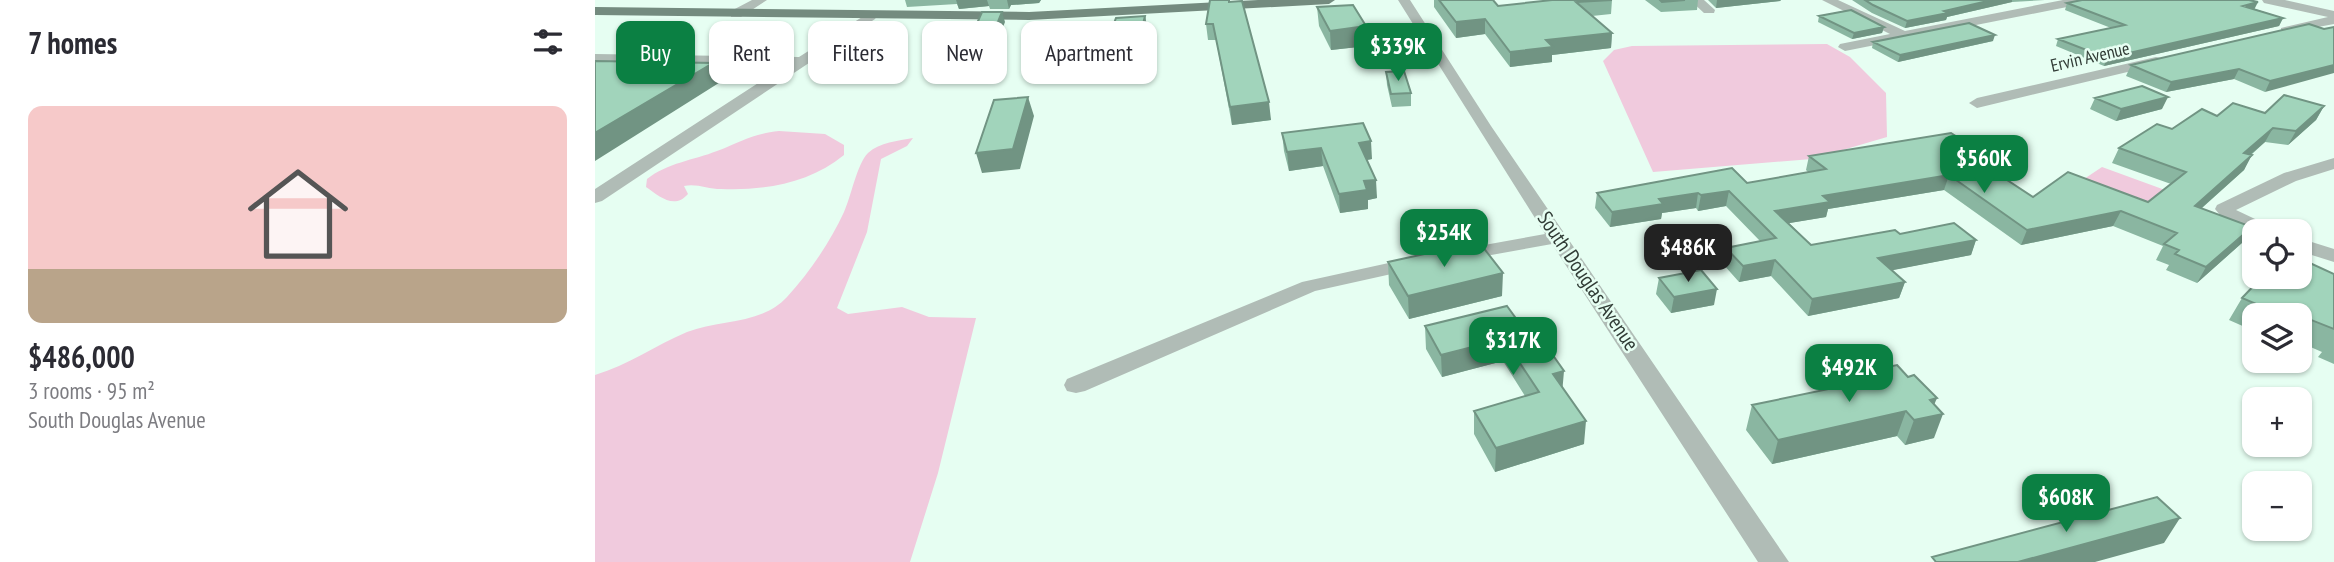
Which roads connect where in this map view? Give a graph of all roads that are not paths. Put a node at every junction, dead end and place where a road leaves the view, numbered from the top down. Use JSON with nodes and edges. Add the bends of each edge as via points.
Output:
{"nodes":[{"id":1,"x":761,"y":0,"type":"edge"},
{"id":2,"x":1329,"y":0,"type":"edge"},
{"id":3,"x":1404,"y":0,"type":"edge"},
{"id":4,"x":1696,"y":0,"type":"edge"},
{"id":5,"x":1828,"y":0,"type":"edge"},
{"id":6,"x":2083,"y":0,"type":"edge"},
{"id":7,"x":2268,"y":0,"type":"edge"},
{"id":8,"x":1709,"y":10,"type":"dead end"},
{"id":9,"x":599,"y":12,"type":"edge"},
{"id":10,"x":736,"y":14,"type":"junction"},
{"id":11,"x":870,"y":16,"type":"junction"},
{"id":12,"x":2334,"y":18,"type":"edge"},
{"id":13,"x":2275,"y":34,"type":"edge"},
{"id":14,"x":1903,"y":35,"type":"junction"},
{"id":15,"x":1845,"y":47,"type":"dead end"},
{"id":16,"x":595,"y":58,"type":"edge"},
{"id":17,"x":2167,"y":59,"type":"edge"},
{"id":18,"x":802,"y":61,"type":"junction"},
{"id":19,"x":1977,"y":103,"type":"dead end"},
{"id":20,"x":2334,"y":163,"type":"edge"},
{"id":21,"x":595,"y":197,"type":"edge"},
{"id":22,"x":2242,"y":221,"type":"edge"},
{"id":23,"x":1559,"y":237,"type":"junction"},
{"id":24,"x":2312,"y":248,"type":"edge"},
{"id":25,"x":2334,"y":256,"type":"edge"},
{"id":26,"x":1076,"y":385,"type":"dead end"},
{"id":27,"x":1774,"y":562,"type":"edge"}],
"edges":[{"from":1,"to":10,"type":"street"},
{"from":2,"to":11,"type":"main road","via":[[1069,15]]},
{"from":3,"to":23,"type":"street","name":"South Douglas Avenue"},
{"from":4,"to":8,"type":"street"},
{"from":5,"to":14,"type":"street"},
{"from":6,"to":14,"type":"street"},
{"from":7,"to":12,"type":"street"},
{"from":9,"to":10,"type":"main road"},
{"from":10,"to":11,"type":"main road"},
{"from":11,"to":18,"type":"street"},
{"from":12,"to":13,"type":"street"},
{"from":14,"to":15,"type":"street"},
{"from":16,"to":18,"type":"street"},
{"from":17,"to":19,"type":"street","name":"Ervin Avenue"},
{"from":18,"to":21,"type":"street"},
{"from":20,"to":22,"type":"street","via":[[2290,177],[2224,209]]},
{"from":23,"to":26,"type":"street","via":[[1310,286]]},
{"from":23,"to":27,"type":"street","name":"South Douglas Avenue"},
{"from":24,"to":25,"type":"street"}]}
